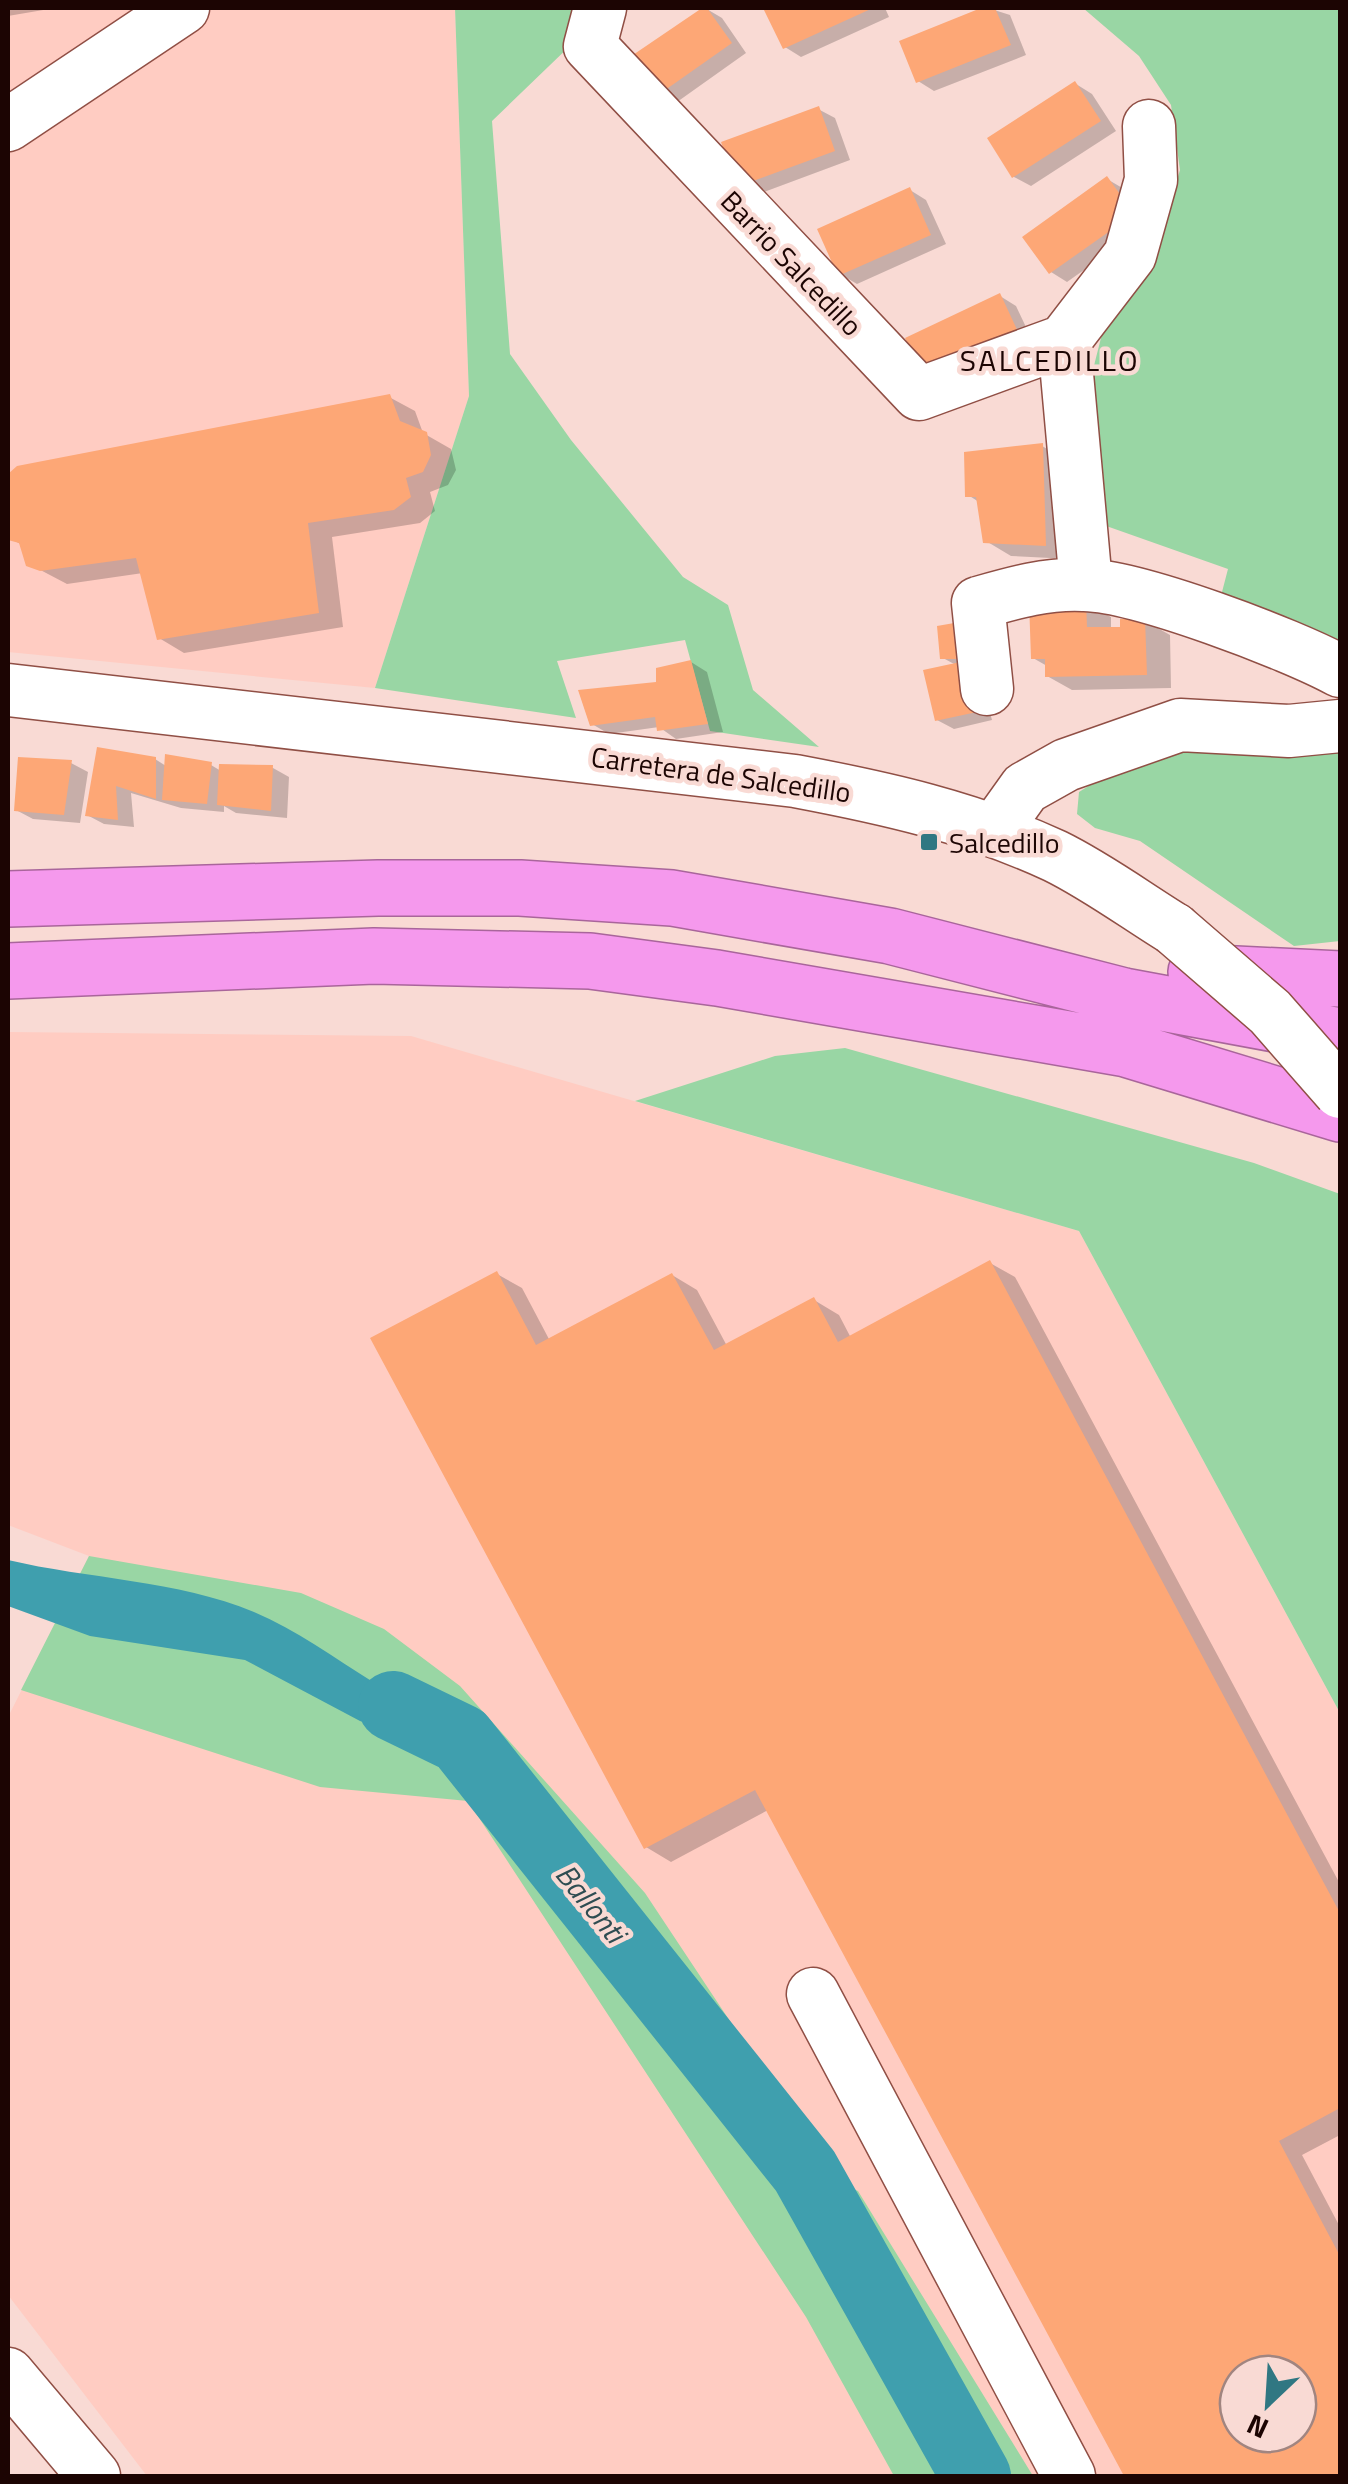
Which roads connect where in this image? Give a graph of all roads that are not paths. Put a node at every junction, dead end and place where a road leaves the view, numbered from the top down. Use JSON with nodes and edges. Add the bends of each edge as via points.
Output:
{"nodes":[{"id":1,"x":183,"y":8,"type":"edge"},
{"id":2,"x":600,"y":8,"type":"edge"},
{"id":3,"x":8,"y":125,"type":"edge"},
{"id":4,"x":1149,"y":126,"type":"dead end"},
{"id":5,"x":1064,"y":341,"type":"junction"},
{"id":6,"x":1086,"y":584,"type":"junction"},
{"id":7,"x":1340,"y":671,"type":"edge"},
{"id":8,"x":986,"y":689,"type":"dead end"},
{"id":9,"x":8,"y":690,"type":"edge"},
{"id":10,"x":1340,"y":726,"type":"edge"},
{"id":11,"x":995,"y":830,"type":"junction"},
{"id":12,"x":8,"y":899,"type":"edge"},
{"id":13,"x":890,"y":936,"type":"junction"},
{"id":14,"x":8,"y":971,"type":"edge"},
{"id":15,"x":1340,"y":978,"type":"edge"},
{"id":16,"x":819,"y":996,"type":"junction"},
{"id":17,"x":1340,"y":1036,"type":"edge"},
{"id":18,"x":1340,"y":1092,"type":"edge"},
{"id":19,"x":1340,"y":1114,"type":"edge"},
{"id":20,"x":1340,"y":1154,"type":"edge"},
{"id":21,"x":814,"y":1994,"type":"dead end"},
{"id":22,"x":8,"y":2374,"type":"edge"},
{"id":23,"x":94,"y":2476,"type":"edge"},
{"id":24,"x":1069,"y":2476,"type":"edge"}],
"edges":[{"from":1,"to":3,"type":"street"},
{"from":2,"to":5,"type":"street","name":"Barrio Salcedillo","via":[[590,46],[919,394]]},
{"from":4,"to":5,"type":"street","via":[[1151,180],[1130,255]]},
{"from":5,"to":6,"type":"street"},
{"from":6,"to":7,"type":"street","via":[[1297,650]]},
{"from":6,"to":8,"type":"street","via":[[1028,588],[978,603]]},
{"from":9,"to":11,"type":"street","name":"Carretera de Salcedillo","via":[[795,780],[904,802]]},
{"from":10,"to":11,"type":"street","via":[[1180,726],[1066,764],[1025,788]]},
{"from":11,"to":18,"type":"street","name":"Carretera de Salcedillo","bridge":true,"via":[[1059,858],[1174,929],[1232,977]]},
{"from":12,"to":13,"type":"highway","via":[[520,888],[672,898]]},
{"from":13,"to":15,"type":"highway","via":[[1004,943],[1152,970]]},
{"from":13,"to":17,"type":"highway","via":[[1124,996]]},
{"from":14,"to":16,"type":"highway","via":[[374,956],[590,961]]},
{"from":16,"to":19,"type":"highway","via":[[1126,1050]]},
{"from":16,"to":20,"type":"highway"},
{"from":21,"to":24,"type":"street"},
{"from":22,"to":23,"type":"street"}]}
